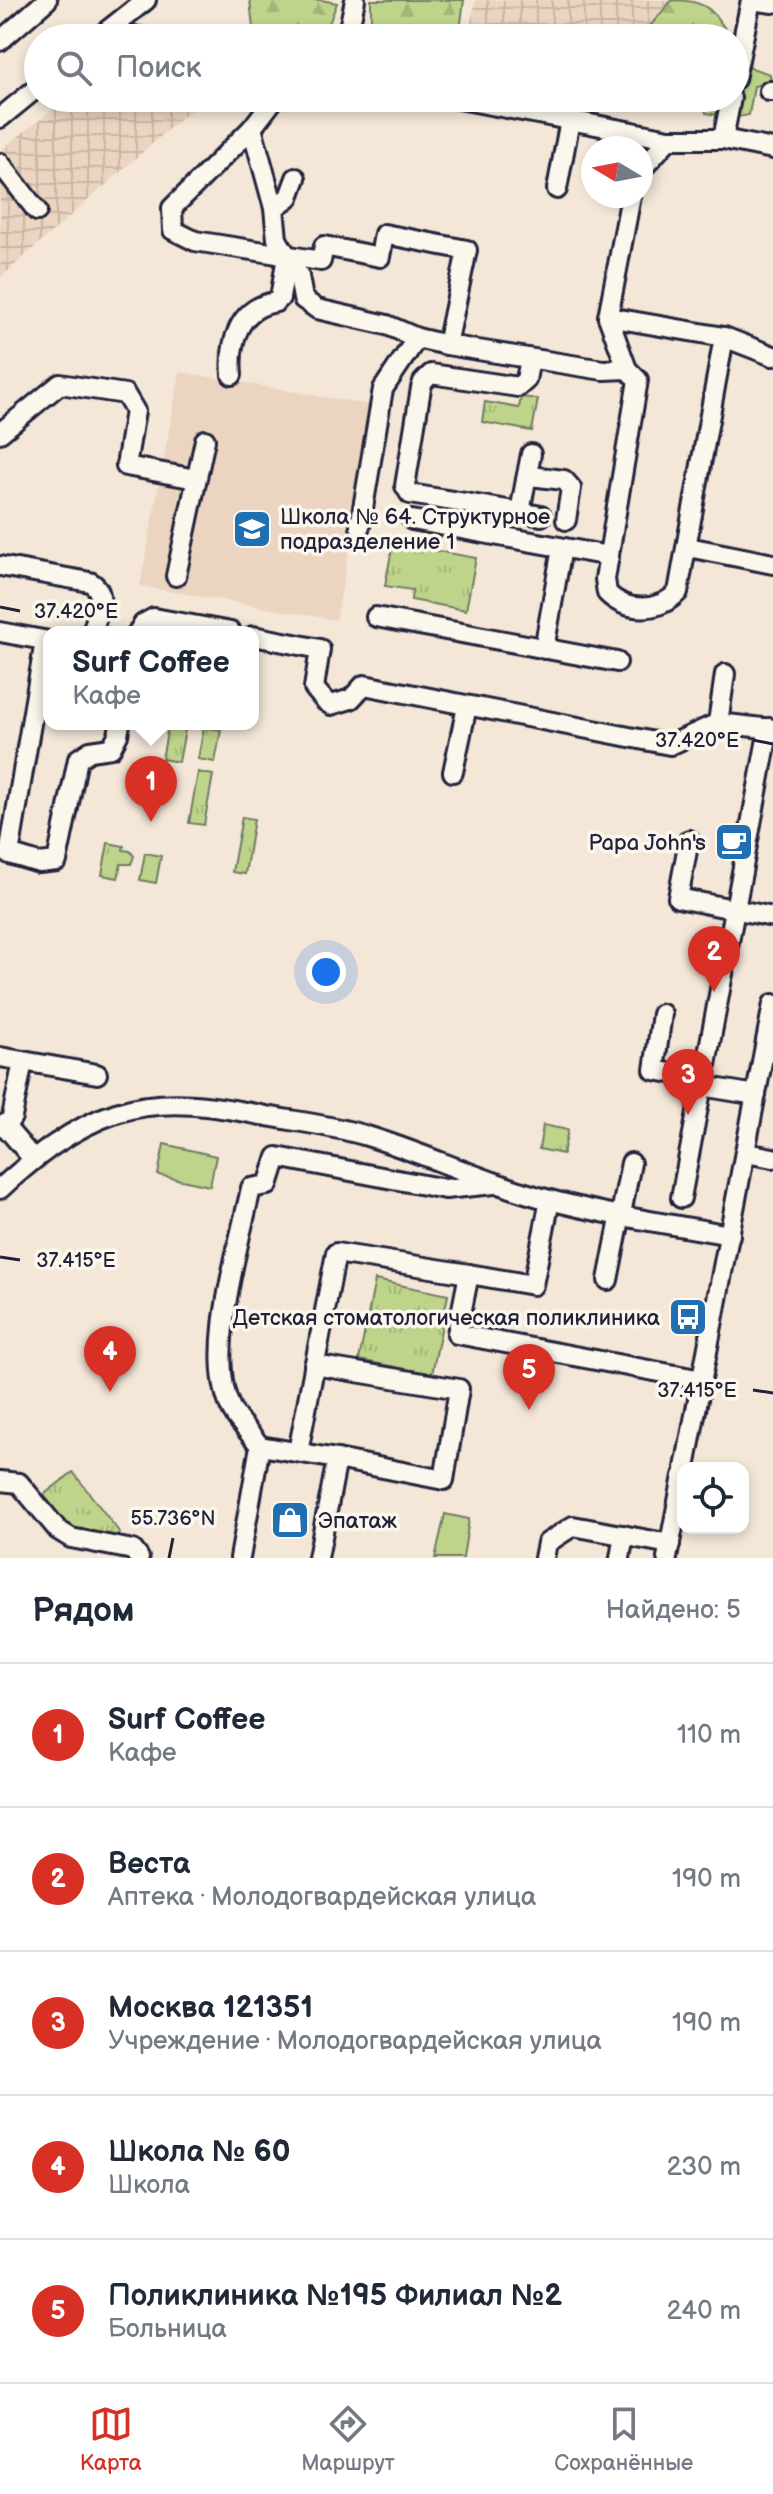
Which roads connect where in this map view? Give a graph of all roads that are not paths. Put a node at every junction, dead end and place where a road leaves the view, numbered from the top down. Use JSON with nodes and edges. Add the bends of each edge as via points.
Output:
{"nodes":[{"id":1,"x":47,"y":0,"type":"edge"},
{"id":2,"x":146,"y":0,"type":"edge"},
{"id":3,"x":355,"y":0,"type":"edge"},
{"id":4,"x":773,"y":3,"type":"edge"},
{"id":5,"x":116,"y":24,"type":"edge"},
{"id":6,"x":350,"y":24,"type":"edge"},
{"id":7,"x":746,"y":24,"type":"edge"},
{"id":8,"x":4,"y":29,"type":"edge"},
{"id":9,"x":0,"y":93,"type":"edge"},
{"id":10,"x":24,"y":98,"type":"edge"},
{"id":11,"x":264,"y":112,"type":"edge"},
{"id":12,"x":528,"y":112,"type":"edge"},
{"id":13,"x":728,"y":112,"type":"edge"},
{"id":14,"x":6,"y":113,"type":"edge"},
{"id":15,"x":570,"y":120,"type":"junction"},
{"id":16,"x":252,"y":128,"type":"junction"},
{"id":17,"x":669,"y":139,"type":"junction"},
{"id":18,"x":723,"y":139,"type":"junction"},
{"id":19,"x":773,"y":149,"type":"edge"},
{"id":20,"x":653,"y":157,"type":"edge"},
{"id":21,"x":0,"y":163,"type":"edge"},
{"id":22,"x":296,"y":178,"type":"dead end"},
{"id":23,"x":557,"y":189,"type":"dead end"},
{"id":24,"x":274,"y":208,"type":"junction"},
{"id":25,"x":629,"y":208,"type":"edge"},
{"id":26,"x":37,"y":211,"type":"dead end"},
{"id":27,"x":287,"y":256,"type":"junction"},
{"id":28,"x":608,"y":317,"type":"junction"},
{"id":29,"x":724,"y":337,"type":"junction"},
{"id":30,"x":417,"y":338,"type":"junction"},
{"id":31,"x":447,"y":345,"type":"junction"},
{"id":32,"x":773,"y":356,"type":"edge"},
{"id":33,"x":530,"y":359,"type":"junction"},
{"id":34,"x":627,"y":369,"type":"junction"},
{"id":35,"x":232,"y":375,"type":"dead end"},
{"id":36,"x":0,"y":433,"type":"edge"},
{"id":37,"x":205,"y":440,"type":"dead end"},
{"id":38,"x":531,"y":454,"type":"dead end"},
{"id":39,"x":196,"y":479,"type":"junction"},
{"id":40,"x":526,"y":480,"type":"junction"},
{"id":41,"x":520,"y":512,"type":"junction"},
{"id":42,"x":541,"y":516,"type":"dead end"},
{"id":43,"x":412,"y":520,"type":"dead end"},
{"id":44,"x":566,"y":520,"type":"dead end"},
{"id":45,"x":360,"y":526,"type":"dead end"},
{"id":46,"x":688,"y":547,"type":"junction"},
{"id":47,"x":562,"y":548,"type":"junction"},
{"id":48,"x":609,"y":556,"type":"junction"},
{"id":49,"x":773,"y":564,"type":"edge"},
{"id":50,"x":0,"y":566,"type":"edge"},
{"id":51,"x":176,"y":576,"type":"dead end"},
{"id":52,"x":376,"y":617,"type":"dead end"},
{"id":53,"x":94,"y":626,"type":"edge"},
{"id":54,"x":142,"y":626,"type":"edge"},
{"id":55,"x":198,"y":626,"type":"edge"},
{"id":56,"x":0,"y":632,"type":"edge"},
{"id":57,"x":259,"y":637,"type":"edge"},
{"id":58,"x":43,"y":640,"type":"edge"},
{"id":59,"x":544,"y":649,"type":"junction"},
{"id":60,"x":617,"y":662,"type":"dead end"},
{"id":61,"x":725,"y":674,"type":"dead end"},
{"id":62,"x":43,"y":695,"type":"edge"},
{"id":63,"x":467,"y":706,"type":"junction"},
{"id":64,"x":718,"y":723,"type":"junction"},
{"id":65,"x":771,"y":729,"type":"edge"},
{"id":66,"x":119,"y":730,"type":"edge"},
{"id":67,"x":453,"y":772,"type":"dead end"},
{"id":68,"x":689,"y":840,"type":"dead end"},
{"id":69,"x":735,"y":909,"type":"junction"},
{"id":70,"x":773,"y":917,"type":"edge"},
{"id":71,"x":773,"y":1004,"type":"edge"},
{"id":72,"x":662,"y":1014,"type":"dead end"},
{"id":73,"x":0,"y":1057,"type":"edge"},
{"id":74,"x":23,"y":1061,"type":"junction"},
{"id":75,"x":97,"y":1074,"type":"dead end"},
{"id":76,"x":702,"y":1082,"type":"junction"},
{"id":77,"x":756,"y":1095,"type":"junction"},
{"id":78,"x":2,"y":1126,"type":"edge"},
{"id":79,"x":745,"y":1153,"type":"junction"},
{"id":80,"x":773,"y":1158,"type":"edge"},
{"id":81,"x":33,"y":1159,"type":"junction"},
{"id":82,"x":631,"y":1163,"type":"dead end"},
{"id":83,"x":496,"y":1184,"type":"junction"},
{"id":84,"x":0,"y":1189,"type":"edge"},
{"id":85,"x":681,"y":1198,"type":"dead end"},
{"id":86,"x":550,"y":1200,"type":"junction"},
{"id":87,"x":620,"y":1215,"type":"junction"},
{"id":88,"x":730,"y":1235,"type":"junction"},
{"id":89,"x":469,"y":1274,"type":"junction"},
{"id":90,"x":608,"y":1280,"type":"dead end"},
{"id":91,"x":314,"y":1365,"type":"junction"},
{"id":92,"x":702,"y":1380,"type":"junction"},
{"id":93,"x":260,"y":1446,"type":"junction"},
{"id":94,"x":298,"y":1452,"type":"junction"},
{"id":95,"x":337,"y":1459,"type":"junction"},
{"id":96,"x":686,"y":1462,"type":"edge"},
{"id":97,"x":0,"y":1481,"type":"edge"},
{"id":98,"x":677,"y":1508,"type":"edge"},
{"id":99,"x":624,"y":1535,"type":"junction"},
{"id":100,"x":669,"y":1551,"type":"edge"},
{"id":101,"x":139,"y":1558,"type":"edge"},
{"id":102,"x":240,"y":1558,"type":"edge"},
{"id":103,"x":318,"y":1558,"type":"edge"},
{"id":104,"x":544,"y":1558,"type":"edge"},
{"id":105,"x":620,"y":1558,"type":"edge"}],
"edges":[{"from":1,"to":8,"type":"street"},
{"from":2,"to":5,"type":"street"},
{"from":3,"to":6,"type":"street"},
{"from":4,"to":7,"type":"street","via":[[751,0]]},
{"from":9,"to":14,"type":"street"},
{"from":10,"to":14,"type":"street"},
{"from":11,"to":16,"type":"street"},
{"from":12,"to":15,"type":"street"},
{"from":13,"to":18,"type":"street"},
{"from":15,"to":17,"type":"street"},
{"from":15,"to":23,"type":"street"},
{"from":16,"to":24,"type":"street"},
{"from":16,"to":27,"type":"street","via":[[172,208],[173,230],[195,241]]},
{"from":17,"to":18,"type":"street"},
{"from":17,"to":20,"type":"street"},
{"from":18,"to":19,"type":"street"},
{"from":21,"to":26,"type":"street"},
{"from":22,"to":24,"type":"street","via":[[289,197]]},
{"from":24,"to":27,"type":"street","via":[[277,239]]},
{"from":25,"to":28,"type":"street"},
{"from":27,"to":30,"type":"street","via":[[299,276],[303,299],[317,309],[387,325]]},
{"from":27,"to":31,"type":"street","via":[[321,261],[324,246],[380,257],[384,234],[467,250]]},
{"from":27,"to":35,"type":"street","via":[[280,298],[261,304],[243,319],[234,337]]},
{"from":28,"to":29,"type":"street"},
{"from":28,"to":34,"type":"street"},
{"from":29,"to":32,"type":"street"},
{"from":29,"to":46,"type":"street"},
{"from":30,"to":31,"type":"street"},
{"from":30,"to":45,"type":"street","via":[[383,389]]},
{"from":31,"to":33,"type":"street"},
{"from":33,"to":34,"type":"street"},
{"from":33,"to":41,"type":"street","via":[[526,380],[518,387],[431,374],[425,378],[405,479],[410,494]]},
{"from":34,"to":48,"type":"street","via":[[638,380]]},
{"from":36,"to":39,"type":"street","via":[[60,384],[125,394],[135,411],[126,466]]},
{"from":37,"to":39,"type":"street"},
{"from":38,"to":40,"type":"street"},
{"from":39,"to":51,"type":"street"},
{"from":40,"to":41,"type":"street"},
{"from":40,"to":44,"type":"street","via":[[535,475],[567,482],[571,488]]},
{"from":41,"to":42,"type":"street"},
{"from":43,"to":47,"type":"street"},
{"from":46,"to":48,"type":"street","via":[[678,592],[653,609],[625,605],[607,593]]},
{"from":46,"to":49,"type":"street"},
{"from":47,"to":48,"type":"street"},
{"from":47,"to":59,"type":"street"},
{"from":50,"to":53,"type":"street","via":[[97,586],[101,603]]},
{"from":52,"to":59,"type":"street"},
{"from":54,"to":55,"type":"street","via":[[154,618]]},
{"from":56,"to":58,"type":"street"},
{"from":57,"to":63,"type":"street","via":[[320,649],[314,688],[331,705],[351,699],[364,685]]},
{"from":59,"to":60,"type":"street"},
{"from":61,"to":64,"type":"street"},
{"from":62,"to":66,"type":"street","via":[[7,850],[12,856],[57,861],[78,759],[111,748]]},
{"from":63,"to":64,"type":"street","via":[[670,745]]},
{"from":63,"to":67,"type":"street"},
{"from":64,"to":65,"type":"street"},
{"from":65,"to":69,"type":"street"},
{"from":68,"to":69,"type":"street","via":[[678,898]]},
{"from":69,"to":70,"type":"street"},
{"from":69,"to":76,"type":"street"},
{"from":71,"to":77,"type":"street"},
{"from":72,"to":76,"type":"street","via":[[654,1070]]},
{"from":73,"to":74,"type":"street"},
{"from":74,"to":75,"type":"street"},
{"from":74,"to":78,"type":"street","via":[[12,1117]]},
{"from":76,"to":77,"type":"street"},
{"from":76,"to":85,"type":"street"},
{"from":77,"to":79,"type":"street"},
{"from":78,"to":81,"type":"street"},
{"from":79,"to":80,"type":"street"},
{"from":79,"to":88,"type":"street"},
{"from":81,"to":83,"type":"street","via":[[80,1127],[118,1113],[186,1103],[365,1135]]},
{"from":81,"to":84,"type":"street"},
{"from":82,"to":87,"type":"street"},
{"from":83,"to":86,"type":"street"},
{"from":83,"to":93,"type":"street","via":[[445,1189],[277,1157],[268,1185],[251,1188],[220,1363],[232,1410]]},
{"from":86,"to":87,"type":"street"},
{"from":86,"to":89,"type":"street","via":[[533,1285]]},
{"from":87,"to":88,"type":"street"},
{"from":87,"to":90,"type":"street"},
{"from":88,"to":92,"type":"street"},
{"from":89,"to":91,"type":"street","via":[[336,1253]]},
{"from":89,"to":92,"type":"street","via":[[457,1334]]},
{"from":91,"to":94,"type":"street"},
{"from":91,"to":95,"type":"street","via":[[459,1389],[444,1480]]},
{"from":92,"to":96,"type":"street"},
{"from":93,"to":94,"type":"street"},
{"from":93,"to":102,"type":"street"},
{"from":94,"to":95,"type":"street"},
{"from":95,"to":103,"type":"street"},
{"from":97,"to":101,"type":"street","via":[[19,1483],[71,1538],[133,1550]]},
{"from":98,"to":100,"type":"street"},
{"from":99,"to":100,"type":"street"},
{"from":99,"to":104,"type":"street","via":[[573,1526],[547,1543]]},
{"from":99,"to":105,"type":"street"}]}
